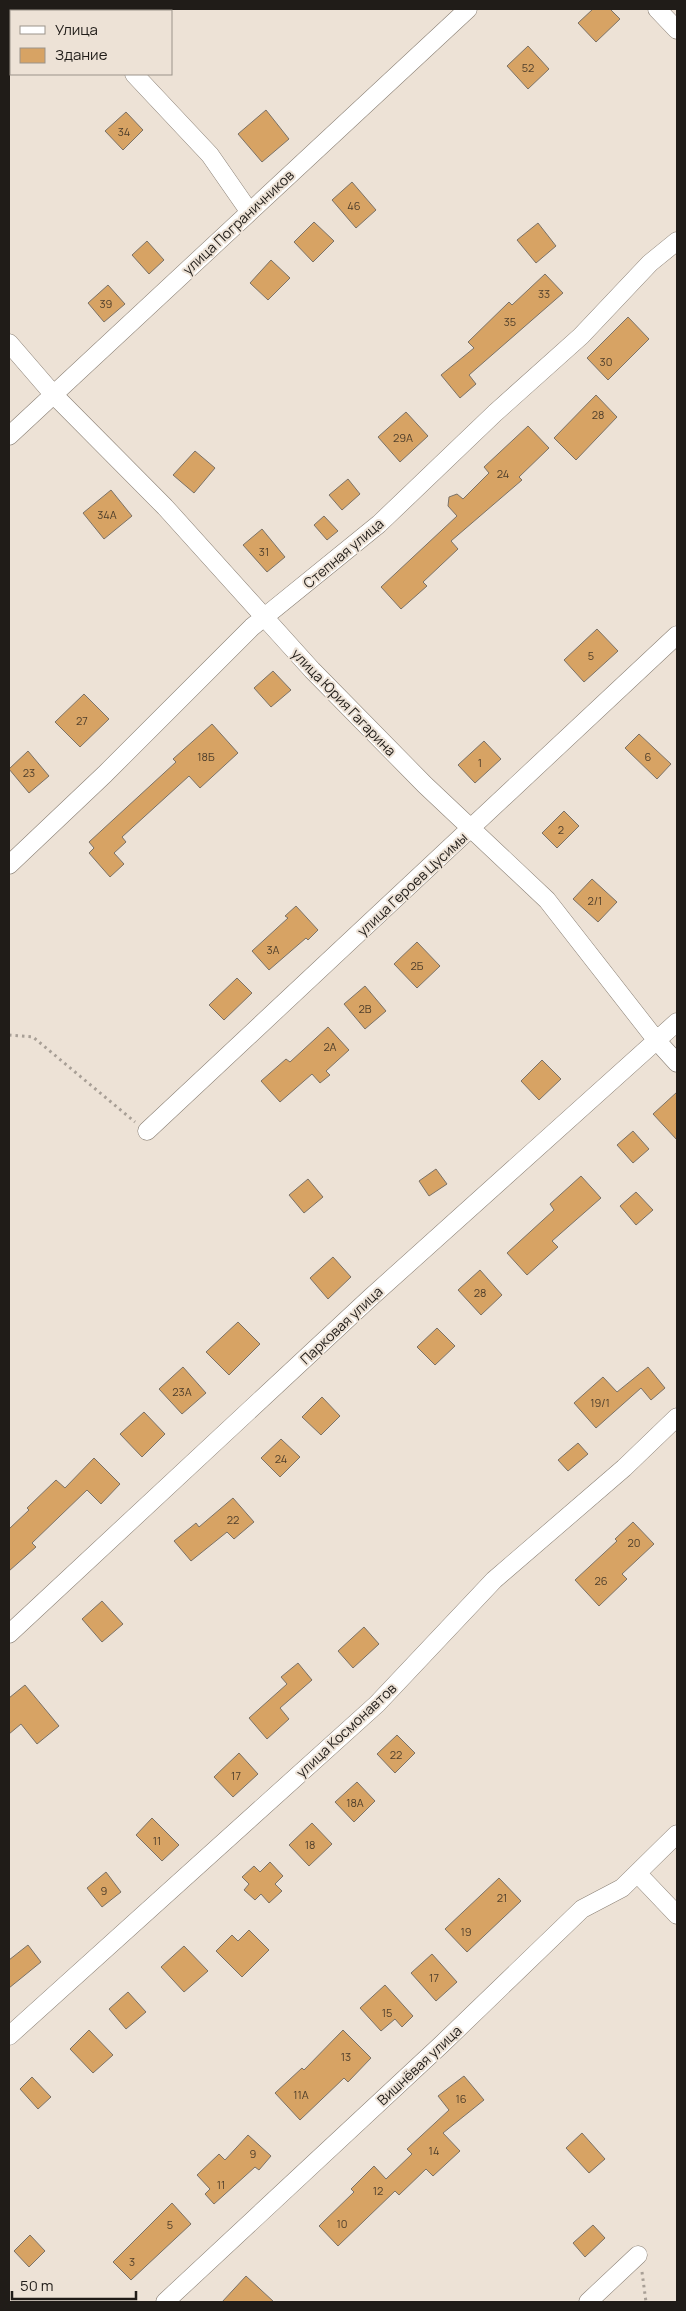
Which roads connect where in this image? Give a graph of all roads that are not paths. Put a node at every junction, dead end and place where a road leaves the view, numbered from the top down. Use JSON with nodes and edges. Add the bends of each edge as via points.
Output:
{"nodes":[{"id":1,"x":468,"y":9,"type":"edge"},
{"id":2,"x":657,"y":9,"type":"edge"},
{"id":3,"x":677,"y":30,"type":"edge"},
{"id":4,"x":135,"y":75,"type":"edge"},
{"id":5,"x":249,"y":211,"type":"junction"},
{"id":6,"x":677,"y":241,"type":"edge"},
{"id":7,"x":9,"y":343,"type":"edge"},
{"id":8,"x":53,"y":394,"type":"junction"},
{"id":9,"x":9,"y":436,"type":"edge"},
{"id":10,"x":264,"y":619,"type":"junction"},
{"id":11,"x":677,"y":635,"type":"edge"},
{"id":12,"x":472,"y":829,"type":"junction"},
{"id":13,"x":9,"y":865,"type":"edge"},
{"id":14,"x":677,"y":1022,"type":"edge"},
{"id":15,"x":657,"y":1041,"type":"junction"},
{"id":16,"x":677,"y":1062,"type":"edge"},
{"id":17,"x":146,"y":1132,"type":"road end"},
{"id":18,"x":677,"y":1417,"type":"edge"},
{"id":19,"x":9,"y":1634,"type":"edge"},
{"id":20,"x":677,"y":1834,"type":"edge"},
{"id":21,"x":638,"y":1874,"type":"junction"},
{"id":22,"x":677,"y":1915,"type":"edge"},
{"id":23,"x":9,"y":2036,"type":"edge"},
{"id":24,"x":638,"y":2255,"type":"road end"},
{"id":25,"x":165,"y":2302,"type":"edge"},
{"id":26,"x":588,"y":2302,"type":"edge"}],
"edges":[{"from":1,"to":5,"type":"street","name":"улица Пограничников"},
{"from":2,"to":3,"type":"street"},
{"from":4,"to":5,"type":"street","via":[[210,155]]},
{"from":5,"to":8,"type":"street","name":"улица Пограничников"},
{"from":6,"to":10,"type":"street","name":"Степная улица","via":[[650,263],[581,336],[494,413],[379,524]]},
{"from":7,"to":8,"type":"street","name":"улица Юрия Гагарина"},
{"from":8,"to":9,"type":"street","name":"улица Пограничников"},
{"from":8,"to":10,"type":"street","name":"улица Юрия Гагарина","via":[[165,507]]},
{"from":10,"to":12,"type":"street","name":"улица Юрия Гагарина"},
{"from":10,"to":13,"type":"street","name":"Степная улица","via":[[252,627]]},
{"from":11,"to":12,"type":"street","name":"улица Героев Цусимы"},
{"from":12,"to":15,"type":"street","name":"улица Юрия Гагарина","via":[[548,900]]},
{"from":12,"to":17,"type":"street","name":"улица Героев Цусимы"},
{"from":14,"to":15,"type":"street","name":"Парковая улица"},
{"from":15,"to":16,"type":"street","name":"улица Юрия Гагарина"},
{"from":15,"to":19,"type":"street","name":"Парковая улица","via":[[370,1298]]},
{"from":18,"to":23,"type":"street","name":"улица Космонавтов","via":[[624,1468],[494,1580],[377,1704]]},
{"from":20,"to":21,"type":"street","name":"Вишнёвая улица"},
{"from":21,"to":22,"type":"street"},
{"from":21,"to":25,"type":"street","name":"Вишнёвая улица","via":[[622,1888],[582,1909]]},
{"from":24,"to":26,"type":"street"}]}
